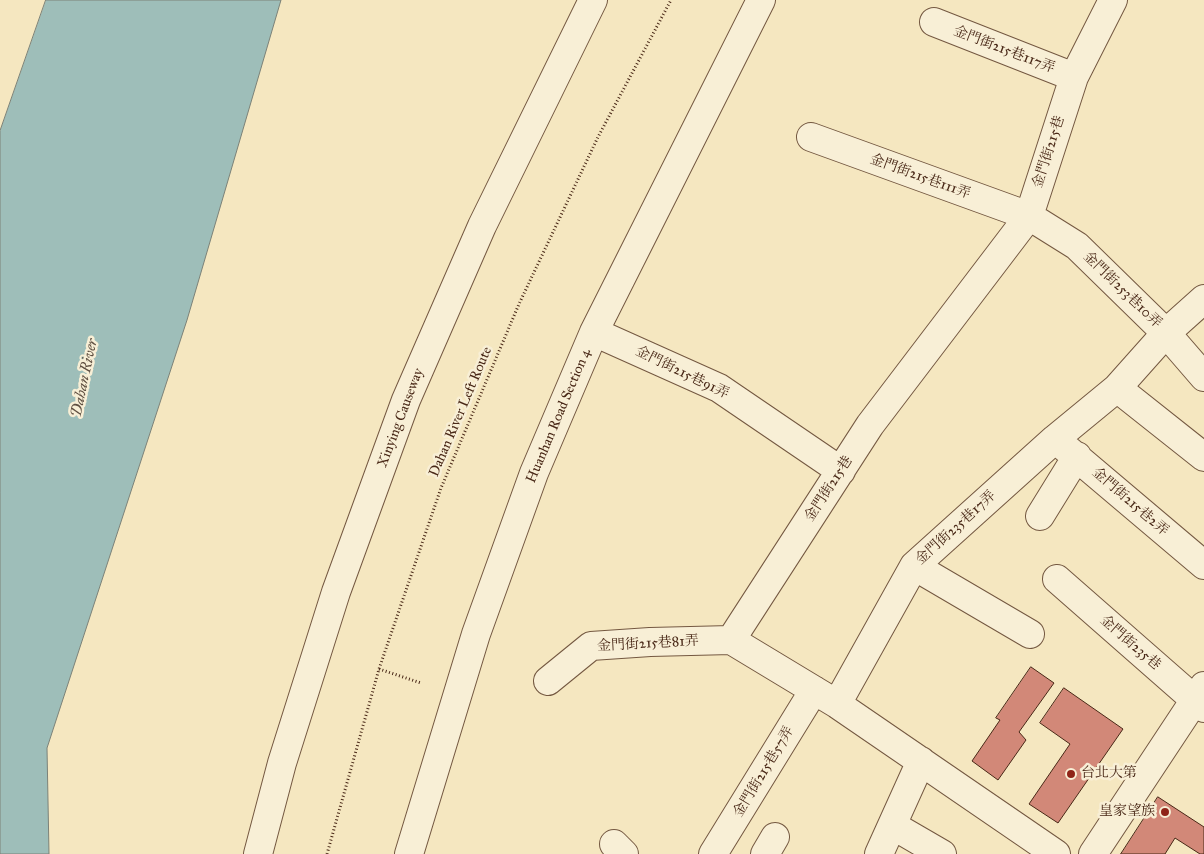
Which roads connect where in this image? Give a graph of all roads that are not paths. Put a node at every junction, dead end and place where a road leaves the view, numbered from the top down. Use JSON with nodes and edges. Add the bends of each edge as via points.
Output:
{"nodes":[{"id":1,"x":593,"y":0,"type":"edge"},
{"id":2,"x":762,"y":0,"type":"edge"},
{"id":3,"x":1113,"y":0,"type":"edge"},
{"id":4,"x":934,"y":22,"type":"dead end"},
{"id":5,"x":1074,"y":77,"type":"junction"},
{"id":6,"x":811,"y":138,"type":"dead end"},
{"id":7,"x":1029,"y":216,"type":"junction"},
{"id":8,"x":1204,"y":299,"type":"edge"},
{"id":9,"x":594,"y":332,"type":"junction"},
{"id":10,"x":1166,"y":333,"type":"junction"},
{"id":11,"x":1204,"y":377,"type":"edge"},
{"id":12,"x":1117,"y":388,"type":"junction"},
{"id":13,"x":1055,"y":439,"type":"junction"},
{"id":14,"x":1077,"y":456,"type":"junction"},
{"id":15,"x":1204,"y":457,"type":"edge"},
{"id":16,"x":841,"y":471,"type":"junction"},
{"id":17,"x":1040,"y":516,"type":"dead end"},
{"id":18,"x":1204,"y":565,"type":"edge"},
{"id":19,"x":914,"y":566,"type":"junction"},
{"id":20,"x":1057,"y":579,"type":"dead end"},
{"id":21,"x":1030,"y":634,"type":"dead end"},
{"id":22,"x":731,"y":640,"type":"junction"},
{"id":23,"x":548,"y":681,"type":"dead end"},
{"id":24,"x":814,"y":690,"type":"junction"},
{"id":25,"x":1201,"y":698,"type":"edge"},
{"id":26,"x":837,"y":704,"type":"junction"},
{"id":27,"x":921,"y":761,"type":"junction"},
{"id":28,"x":892,"y":825,"type":"junction"},
{"id":29,"x":258,"y":854,"type":"edge"},
{"id":30,"x":409,"y":854,"type":"edge"},
{"id":31,"x":713,"y":854,"type":"edge"},
{"id":32,"x":879,"y":854,"type":"edge"},
{"id":33,"x":942,"y":854,"type":"edge"},
{"id":34,"x":1056,"y":854,"type":"edge"},
{"id":35,"x":1093,"y":854,"type":"edge"}],
"edges":[{"from":1,"to":29,"type":"street","name":"Xinying Causeway","via":[[482,226],[406,400],[336,592],[282,763]]},
{"from":2,"to":9,"type":"street","name":"Huanhan Road Section 4"},
{"from":3,"to":5,"type":"street","name":"金門街215巷"},
{"from":4,"to":5,"type":"street","name":"金門街215巷117弄"},
{"from":5,"to":7,"type":"street","name":"金門街215巷"},
{"from":6,"to":7,"type":"street","name":"金門街215巷111弄"},
{"from":7,"to":10,"type":"street","name":"金門街253巷10弄","via":[[1077,246]]},
{"from":7,"to":16,"type":"street","name":"金門街215巷","via":[[870,426]]},
{"from":8,"to":10,"type":"street","name":"金門街235巷17弄"},
{"from":9,"to":16,"type":"street","name":"金門街215巷91弄","via":[[719,388]]},
{"from":9,"to":30,"type":"street","name":"Huanhan Road Section 4","via":[[534,473],[476,634]]},
{"from":10,"to":11,"type":"street","name":"金門街253巷10弄"},
{"from":10,"to":12,"type":"street","name":"金門街235巷17弄"},
{"from":12,"to":13,"type":"street","name":"金門街235巷17弄"},
{"from":12,"to":15,"type":"street"},
{"from":13,"to":14,"type":"street","name":"金門街215巷2弄"},
{"from":13,"to":19,"type":"street","name":"金門街235巷17弄"},
{"from":14,"to":17,"type":"street"},
{"from":14,"to":18,"type":"street","name":"金門街215巷2弄"},
{"from":16,"to":22,"type":"street","name":"金門街215巷"},
{"from":19,"to":21,"type":"street"},
{"from":19,"to":26,"type":"street","name":"金門街235巷17弄"},
{"from":20,"to":25,"type":"street","name":"金門街235巷"},
{"from":22,"to":23,"type":"street","name":"金門街215巷81弄","via":[[591,646]]},
{"from":22,"to":24,"type":"street"},
{"from":24,"to":26,"type":"street"},
{"from":24,"to":31,"type":"street","name":"金門街215巷57弄"},
{"from":25,"to":35,"type":"street"},
{"from":26,"to":27,"type":"street"},
{"from":27,"to":28,"type":"street"},
{"from":27,"to":34,"type":"street"},
{"from":28,"to":32,"type":"street"},
{"from":28,"to":33,"type":"street"}]}
